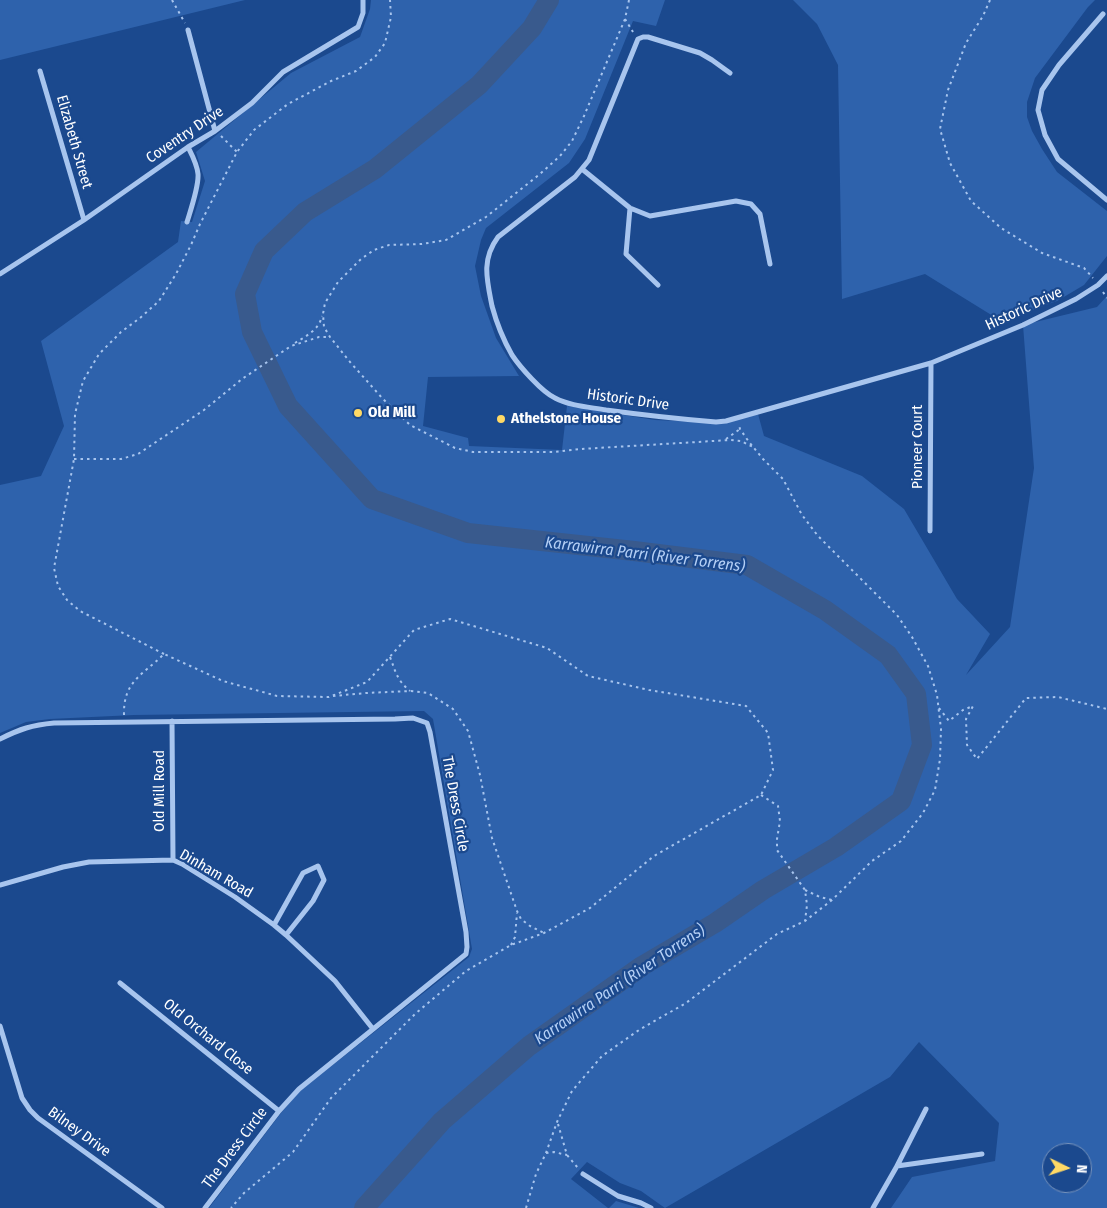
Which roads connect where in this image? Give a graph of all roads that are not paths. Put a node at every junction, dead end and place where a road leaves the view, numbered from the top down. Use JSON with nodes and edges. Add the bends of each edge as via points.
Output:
{"nodes":[{"id":1,"x":363,"y":0,"type":"edge"},
{"id":2,"x":1103,"y":14,"type":"dead end"},
{"id":3,"x":188,"y":30,"type":"road end"},
{"id":4,"x":40,"y":71,"type":"dead end"},
{"id":5,"x":730,"y":73,"type":"dead end"},
{"id":6,"x":215,"y":131,"type":"junction"},
{"id":7,"x":188,"y":147,"type":"junction"},
{"id":8,"x":582,"y":169,"type":"junction"},
{"id":9,"x":1107,"y":200,"type":"edge"},
{"id":10,"x":630,"y":208,"type":"junction"},
{"id":11,"x":84,"y":220,"type":"junction"},
{"id":12,"x":187,"y":222,"type":"dead end"},
{"id":13,"x":770,"y":264,"type":"dead end"},
{"id":14,"x":0,"y":274,"type":"edge"},
{"id":15,"x":1107,"y":276,"type":"edge"},
{"id":16,"x":658,"y":285,"type":"dead end"},
{"id":17,"x":931,"y":363,"type":"junction"},
{"id":18,"x":930,"y":532,"type":"dead end"},
{"id":19,"x":172,"y":721,"type":"junction"},
{"id":20,"x":0,"y":739,"type":"edge"},
{"id":21,"x":173,"y":860,"type":"junction"},
{"id":22,"x":0,"y":885,"type":"edge"},
{"id":23,"x":274,"y":925,"type":"junction"},
{"id":24,"x":286,"y":935,"type":"junction"},
{"id":25,"x":120,"y":983,"type":"dead end"},
{"id":26,"x":0,"y":1026,"type":"edge"},
{"id":27,"x":373,"y":1029,"type":"junction"},
{"id":28,"x":926,"y":1109,"type":"dead end"},
{"id":29,"x":279,"y":1111,"type":"junction"},
{"id":30,"x":982,"y":1154,"type":"dead end"},
{"id":31,"x":897,"y":1166,"type":"junction"},
{"id":32,"x":583,"y":1174,"type":"road end"},
{"id":33,"x":162,"y":1208,"type":"edge"},
{"id":34,"x":205,"y":1208,"type":"edge"},
{"id":35,"x":651,"y":1208,"type":"edge"},
{"id":36,"x":873,"y":1208,"type":"edge"}],
"edges":[{"from":1,"to":6,"type":"street","name":"Coventry Drive","via":[[358,27],[283,72],[252,103]]},
{"from":2,"to":9,"type":"street","via":[[1042,90],[1038,110],[1045,134],[1058,159]]},
{"from":3,"to":6,"type":"street"},
{"from":4,"to":11,"type":"street","name":"Elizabeth Street"},
{"from":5,"to":8,"type":"street","name":"Historic Drive","via":[[700,53],[648,37],[638,39],[595,148]]},
{"from":6,"to":7,"type":"street","name":"Coventry Drive"},
{"from":7,"to":11,"type":"street","name":"Coventry Drive"},
{"from":7,"to":12,"type":"street","via":[[195,161],[198,182]]},
{"from":8,"to":10,"type":"street"},
{"from":8,"to":17,"type":"street","name":"Historic Drive","via":[[498,236],[487,257],[487,276],[495,317],[513,356],[552,397],[566,403],[645,416],[716,422]]},
{"from":10,"to":13,"type":"street","via":[[650,216],[736,201],[751,204],[760,214]]},
{"from":10,"to":16,"type":"street","via":[[626,254]]},
{"from":11,"to":14,"type":"street","name":"Coventry Drive"},
{"from":15,"to":17,"type":"street","name":"Historic Drive","via":[[1076,299]]},
{"from":17,"to":18,"type":"street","name":"Pioneer Court"},
{"from":19,"to":20,"type":"street","name":"The Dress Circle","via":[[34,725]]},
{"from":19,"to":21,"type":"street","name":"Old Mill Road"},
{"from":19,"to":27,"type":"street","name":"The Dress Circle","via":[[413,718],[427,723],[466,932],[466,954]]},
{"from":21,"to":22,"type":"street","name":"Dinham Road","via":[[90,862]]},
{"from":21,"to":23,"type":"street","name":"Dinham Road"},
{"from":23,"to":24,"type":"street","name":"Dinham Road"},
{"from":23,"to":24,"type":"street","via":[[303,873],[318,866],[324,880],[313,902]]},
{"from":24,"to":27,"type":"street","name":"Dinham Road","via":[[335,981]]},
{"from":25,"to":29,"type":"street","name":"Old Orchard Close"},
{"from":26,"to":33,"type":"street","name":"Bilney Drive","via":[[22,1098],[30,1110]]},
{"from":27,"to":29,"type":"street","name":"The Dress Circle","via":[[299,1089]]},
{"from":28,"to":31,"type":"street"},
{"from":29,"to":34,"type":"street","name":"The Dress Circle"},
{"from":30,"to":31,"type":"street"},
{"from":31,"to":36,"type":"street"},
{"from":32,"to":35,"type":"street","via":[[618,1196]]}]}
